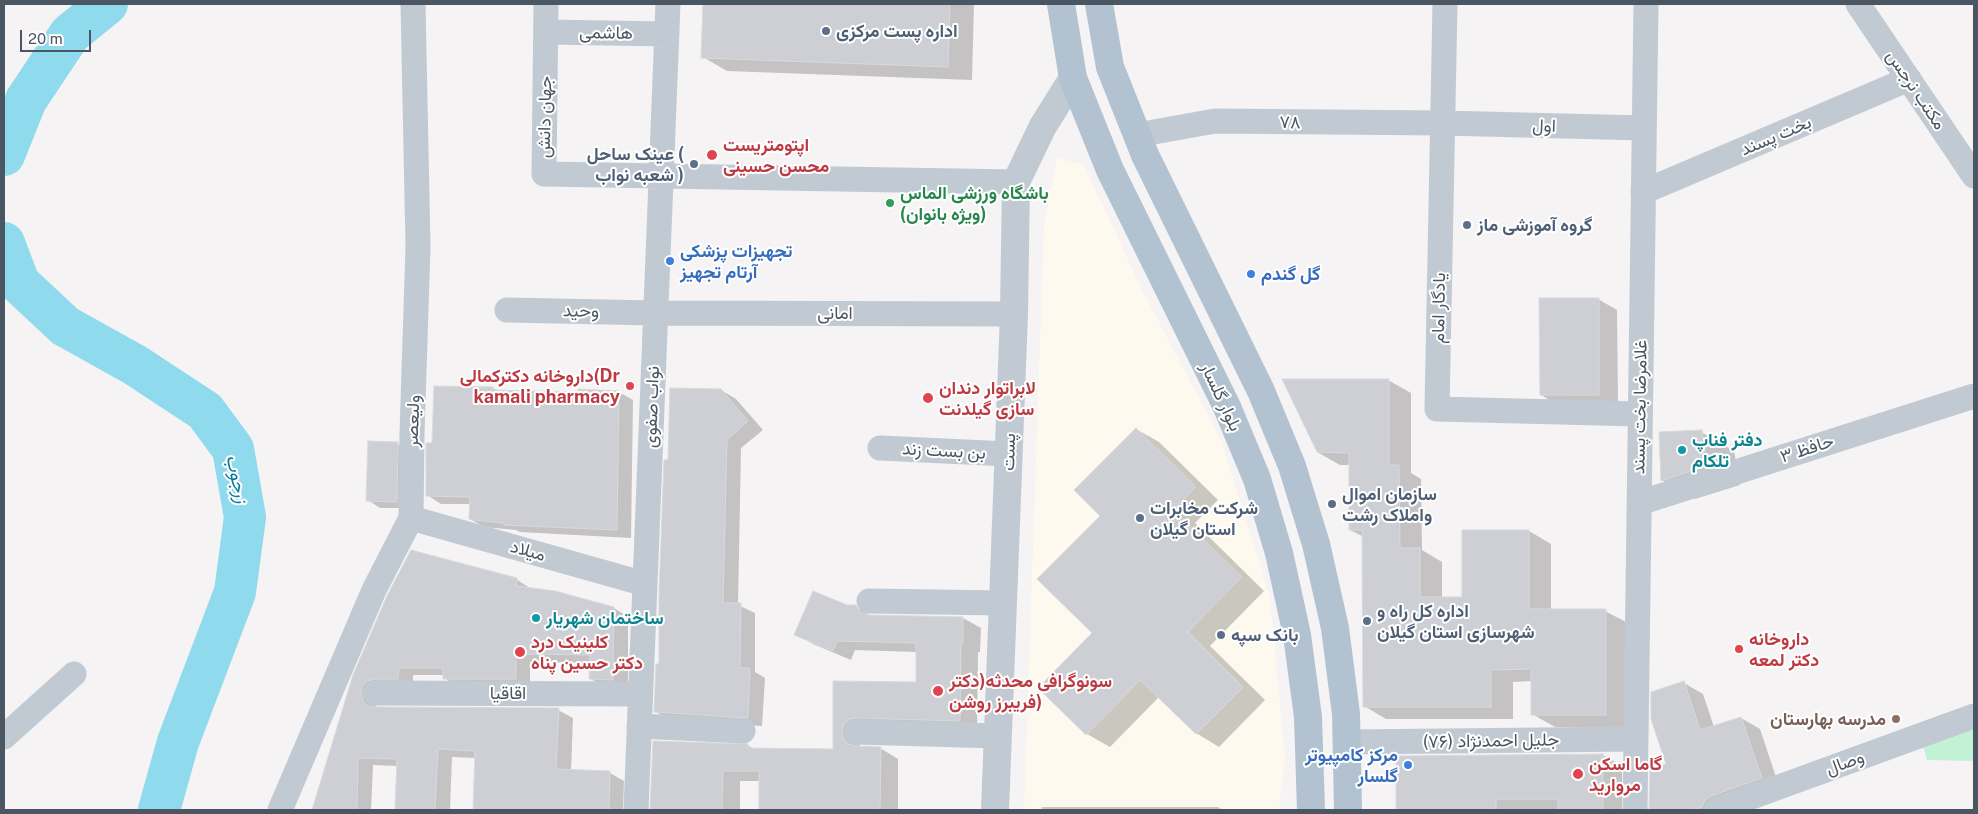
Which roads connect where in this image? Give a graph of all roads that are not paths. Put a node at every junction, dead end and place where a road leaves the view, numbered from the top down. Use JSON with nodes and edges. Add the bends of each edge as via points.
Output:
{"nodes":[{"id":1,"x":413,"y":4,"type":"edge"},
{"id":2,"x":546,"y":4,"type":"edge"},
{"id":3,"x":668,"y":4,"type":"edge"},
{"id":4,"x":1061,"y":4,"type":"edge"},
{"id":5,"x":1099,"y":4,"type":"edge"},
{"id":6,"x":1445,"y":4,"type":"edge"},
{"id":7,"x":1646,"y":4,"type":"edge"},
{"id":8,"x":1858,"y":4,"type":"edge"},
{"id":9,"x":546,"y":32,"type":"junction"},
{"id":10,"x":667,"y":34,"type":"junction"},
{"id":11,"x":1073,"y":78,"type":"junction"},
{"id":12,"x":1909,"y":79,"type":"junction"},
{"id":13,"x":1443,"y":123,"type":"junction"},
{"id":14,"x":1644,"y":128,"type":"junction"},
{"id":15,"x":1137,"y":135,"type":"junction"},
{"id":16,"x":1974,"y":176,"type":"edge"},
{"id":17,"x":661,"y":178,"type":"junction"},
{"id":18,"x":1016,"y":182,"type":"junction"},
{"id":19,"x":1643,"y":192,"type":"junction"},
{"id":20,"x":507,"y":310,"type":"dead end"},
{"id":21,"x":656,"y":313,"type":"junction"},
{"id":22,"x":1014,"y":314,"type":"junction"},
{"id":23,"x":1974,"y":396,"type":"edge"},
{"id":24,"x":1640,"y":414,"type":"junction"},
{"id":25,"x":880,"y":448,"type":"dead end"},
{"id":26,"x":1009,"y":454,"type":"junction"},
{"id":27,"x":1639,"y":503,"type":"junction"},
{"id":28,"x":411,"y":518,"type":"junction"},
{"id":29,"x":645,"y":584,"type":"junction"},
{"id":30,"x":869,"y":601,"type":"dead end"},
{"id":31,"x":1003,"y":603,"type":"junction"},
{"id":32,"x":74,"y":674,"type":"dead end"},
{"id":33,"x":375,"y":693,"type":"dead end"},
{"id":34,"x":640,"y":694,"type":"junction"},
{"id":35,"x":1974,"y":716,"type":"edge"},
{"id":36,"x":639,"y":726,"type":"junction"},
{"id":37,"x":743,"y":731,"type":"dead end"},
{"id":38,"x":856,"y":732,"type":"dead end"},
{"id":39,"x":998,"y":736,"type":"junction"},
{"id":40,"x":4,"y":737,"type":"edge"},
{"id":41,"x":1636,"y":739,"type":"junction"},
{"id":42,"x":1347,"y":742,"type":"junction"},
{"id":43,"x":280,"y":810,"type":"edge"},
{"id":44,"x":636,"y":810,"type":"edge"},
{"id":45,"x":995,"y":810,"type":"edge"},
{"id":46,"x":1310,"y":810,"type":"edge"},
{"id":47,"x":1348,"y":810,"type":"edge"},
{"id":48,"x":1635,"y":810,"type":"edge"},
{"id":49,"x":1716,"y":810,"type":"edge"}],
"edges":[{"from":1,"to":28,"type":"street","name":"ولیعصر","via":[[418,247]]},
{"from":2,"to":9,"type":"street","name":"جهان دانش"},
{"from":3,"to":10,"type":"street","name":"نواب صفوی"},
{"from":4,"to":11,"type":"main road","name":"بلوار گلسار"},
{"from":5,"to":15,"type":"main road","via":[[1110,68]]},
{"from":6,"to":13,"type":"street","name":"یادگار امام"},
{"from":7,"to":14,"type":"street","name":"غلامرضا بخت پسند"},
{"from":8,"to":12,"type":"street","name":"مکتب نرجس"},
{"from":9,"to":10,"type":"street","name":"هاشمی"},
{"from":9,"to":17,"type":"street","name":"جهان دانش","via":[[544,174]]},
{"from":10,"to":17,"type":"street","name":"نواب صفوی"},
{"from":11,"to":18,"type":"street","name":"پست","via":[[1043,126]]},
{"from":11,"to":46,"type":"main road","name":"بلوار گلسار","via":[[1110,170],[1227,407],[1257,479],[1279,554],[1297,635],[1308,717]]},
{"from":12,"to":16,"type":"street","name":"مکتب نرجس"},
{"from":12,"to":19,"type":"street","name":"بخت پسند"},
{"from":13,"to":14,"type":"street","name":"اول"},
{"from":13,"to":15,"type":"street","name":"۷۸","via":[[1215,121]]},
{"from":13,"to":24,"type":"street","name":"یادگار امام","via":[[1437,409]]},
{"from":14,"to":19,"type":"street","name":"غلامرضا بخت پسند"},
{"from":15,"to":42,"type":"main road","via":[[1262,392],[1292,466],[1316,544],[1334,628]]},
{"from":17,"to":18,"type":"street"},
{"from":17,"to":21,"type":"street","name":"نواب صفوی"},
{"from":18,"to":22,"type":"street","name":"پست"},
{"from":19,"to":24,"type":"street","name":"غلامرضا بخت پسند"},
{"from":20,"to":21,"type":"street","name":"وحید"},
{"from":21,"to":22,"type":"street","name":"امانی"},
{"from":21,"to":29,"type":"street","name":"نواب صفوی"},
{"from":22,"to":26,"type":"street","name":"پست"},
{"from":23,"to":27,"type":"street","name":"حافظ ۳"},
{"from":24,"to":27,"type":"street","name":"غلامرضا بخت پسند"},
{"from":25,"to":26,"type":"street","name":"بن بست زند"},
{"from":26,"to":31,"type":"street","name":"پست"},
{"from":27,"to":41,"type":"street","name":"غلامرضا بخت پسند"},
{"from":28,"to":29,"type":"street","name":"میلاد"},
{"from":28,"to":43,"type":"street","name":"ولیعصر","via":[[374,590]]},
{"from":29,"to":34,"type":"street","name":"نواب صفوی"},
{"from":30,"to":31,"type":"street"},
{"from":31,"to":39,"type":"street","name":"پست"},
{"from":32,"to":40,"type":"street"},
{"from":33,"to":34,"type":"street","name":"اقاقیا"},
{"from":34,"to":36,"type":"street","name":"نواب صفوی"},
{"from":35,"to":49,"type":"street","name":"وصال"},
{"from":36,"to":37,"type":"street"},
{"from":36,"to":44,"type":"street","name":"نواب صفوی"},
{"from":38,"to":39,"type":"street"},
{"from":39,"to":45,"type":"street","name":"پست"},
{"from":41,"to":42,"type":"street","name":"جلیل احمدنژاد (۷۶)"},
{"from":41,"to":48,"type":"street","name":"غلامرضا بخت پسند"},
{"from":42,"to":47,"type":"main road"}]}
